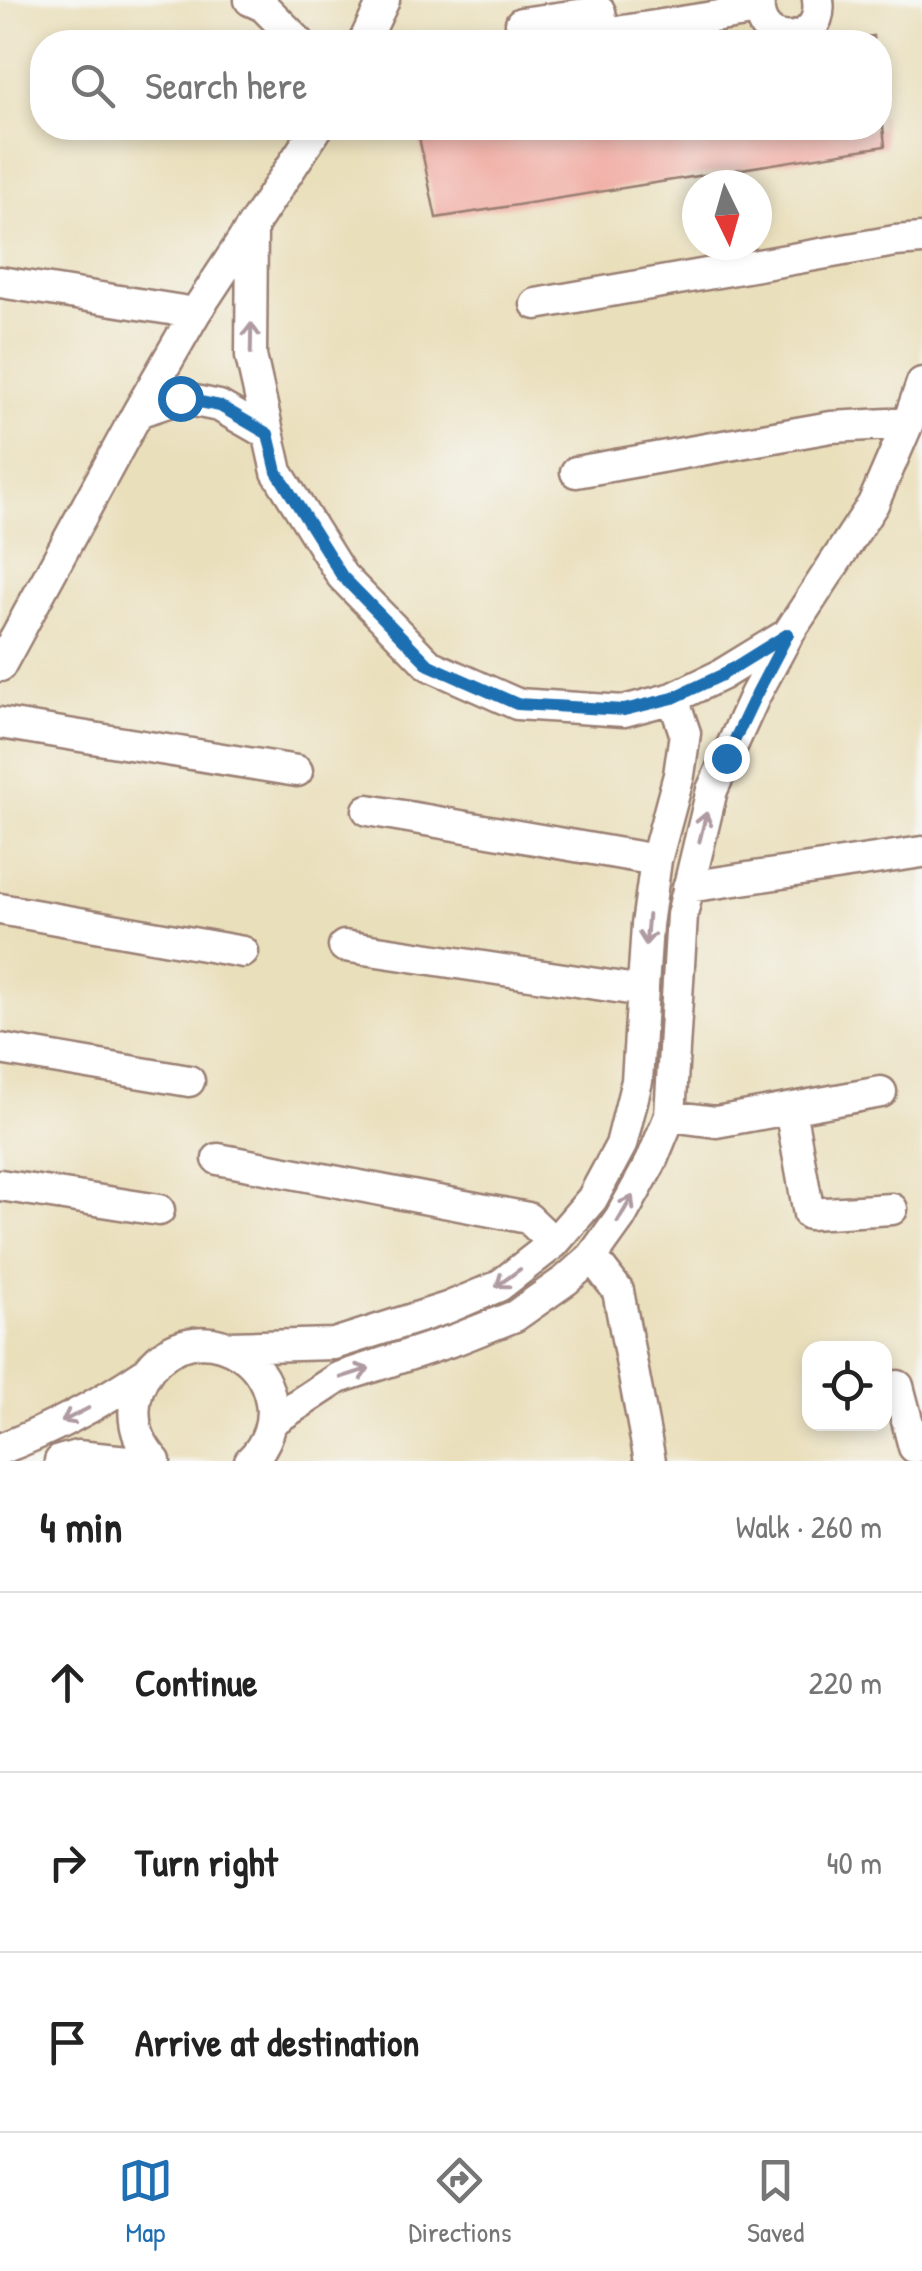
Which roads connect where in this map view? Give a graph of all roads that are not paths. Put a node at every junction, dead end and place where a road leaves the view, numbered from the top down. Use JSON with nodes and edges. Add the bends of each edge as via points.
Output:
{"nodes":[{"id":1,"x":250,"y":0,"type":"edge"},
{"id":2,"x":384,"y":0,"type":"edge"},
{"id":3,"x":818,"y":0,"type":"edge"},
{"id":4,"x":758,"y":5,"type":"edge"},
{"id":5,"x":287,"y":30,"type":"edge"},
{"id":6,"x":370,"y":30,"type":"edge"},
{"id":7,"x":522,"y":30,"type":"edge"},
{"id":8,"x":603,"y":30,"type":"edge"},
{"id":9,"x":641,"y":30,"type":"edge"},
{"id":10,"x":770,"y":30,"type":"edge"},
{"id":11,"x":807,"y":30,"type":"edge"},
{"id":12,"x":309,"y":140,"type":"edge"},
{"id":13,"x":252,"y":228,"type":"junction"},
{"id":14,"x":922,"y":239,"type":"edge"},
{"id":15,"x":0,"y":282,"type":"edge"},
{"id":16,"x":536,"y":304,"type":"dead end"},
{"id":17,"x":195,"y":313,"type":"junction"},
{"id":18,"x":922,"y":383,"type":"edge"},
{"id":19,"x":138,"y":412,"type":"junction"},
{"id":20,"x":908,"y":423,"type":"junction"},
{"id":21,"x":268,"y":434,"type":"junction"},
{"id":22,"x":576,"y":472,"type":"dead end"},
{"id":23,"x":788,"y":634,"type":"junction"},
{"id":24,"x":0,"y":666,"type":"edge"},
{"id":25,"x":673,"y":698,"type":"junction"},
{"id":26,"x":0,"y":723,"type":"edge"},
{"id":27,"x":297,"y":771,"type":"dead end"},
{"id":28,"x":368,"y":810,"type":"dead end"},
{"id":29,"x":922,"y":852,"type":"edge"},
{"id":30,"x":656,"y":860,"type":"junction"},
{"id":31,"x":688,"y":887,"type":"junction"},
{"id":32,"x":0,"y":909,"type":"edge"},
{"id":33,"x":344,"y":946,"type":"dead end"},
{"id":34,"x":243,"y":952,"type":"dead end"},
{"id":35,"x":644,"y":992,"type":"junction"},
{"id":36,"x":0,"y":1049,"type":"edge"},
{"id":37,"x":189,"y":1081,"type":"dead end"},
{"id":38,"x":881,"y":1092,"type":"dead end"},
{"id":39,"x":790,"y":1109,"type":"junction"},
{"id":40,"x":670,"y":1116,"type":"junction"},
{"id":41,"x":218,"y":1159,"type":"dead end"},
{"id":42,"x":0,"y":1184,"type":"edge"},
{"id":43,"x":892,"y":1209,"type":"dead end"},
{"id":44,"x":158,"y":1210,"type":"dead end"},
{"id":45,"x":554,"y":1242,"type":"junction"},
{"id":46,"x":592,"y":1257,"type":"junction"},
{"id":47,"x":229,"y":1347,"type":"junction"},
{"id":48,"x":144,"y":1373,"type":"junction"},
{"id":49,"x":898,"y":1386,"type":"dead end"},
{"id":50,"x":272,"y":1422,"type":"junction"},
{"id":51,"x":922,"y":1445,"type":"edge"},
{"id":52,"x":0,"y":1449,"type":"edge"},
{"id":53,"x":60,"y":1461,"type":"edge"},
{"id":54,"x":128,"y":1461,"type":"edge"},
{"id":55,"x":155,"y":1461,"type":"edge"},
{"id":56,"x":250,"y":1461,"type":"edge"},
{"id":57,"x":650,"y":1461,"type":"edge"}],
"edges":[{"from":1,"to":5,"type":"street"},
{"from":2,"to":6,"type":"street"},
{"from":3,"to":11,"type":"street","via":[[817,18]]},
{"from":4,"to":9,"type":"street"},
{"from":4,"to":10,"type":"street"},
{"from":7,"to":8,"type":"street","via":[[521,23],[600,12]]},
{"from":12,"to":13,"type":"street"},
{"from":13,"to":17,"type":"street"},
{"from":21,"to":13,"type":"street","one_way":true,"via":[[250,356]]},
{"from":14,"to":16,"type":"street"},
{"from":15,"to":17,"type":"street"},
{"from":17,"to":19,"type":"street"},
{"from":18,"to":20,"type":"street"},
{"from":19,"to":21,"type":"street","via":[[180,398],[220,406]]},
{"from":19,"to":24,"type":"street"},
{"from":20,"to":22,"type":"street","via":[[831,428]]},
{"from":20,"to":23,"type":"street","via":[[872,504]]},
{"from":21,"to":25,"type":"street","via":[[277,472],[342,576],[429,665],[517,704],[624,710]]},
{"from":23,"to":25,"type":"street"},
{"from":31,"to":23,"type":"street","one_way":true,"via":[[712,790]]},
{"from":25,"to":30,"type":"street","via":[[685,733]]},
{"from":26,"to":27,"type":"street"},
{"from":28,"to":30,"type":"street"},
{"from":29,"to":31,"type":"street"},
{"from":30,"to":35,"type":"street","one_way":true},
{"from":31,"to":40,"type":"street"},
{"from":32,"to":34,"type":"street"},
{"from":33,"to":35,"type":"street"},
{"from":35,"to":45,"type":"street","via":[[637,1081],[621,1145],[592,1199]]},
{"from":36,"to":37,"type":"street"},
{"from":38,"to":39,"type":"street"},
{"from":39,"to":40,"type":"street","via":[[716,1122]]},
{"from":39,"to":43,"type":"street","via":[[809,1214]]},
{"from":46,"to":40,"type":"street","one_way":true,"via":[[651,1162]]},
{"from":41,"to":45,"type":"street","via":[[528,1218]]},
{"from":42,"to":44,"type":"street"},
{"from":45,"to":47,"type":"street","one_way":true,"via":[[499,1286],[447,1308],[334,1344]]},
{"from":50,"to":46,"type":"street","one_way":true,"via":[[338,1378],[515,1316]]},
{"from":46,"to":57,"type":"street","via":[[618,1291]]},
{"from":47,"to":48,"type":"street","via":[[182,1345]]},
{"from":47,"to":50,"type":"street","via":[[263,1377]]},
{"from":48,"to":52,"type":"street","one_way":true,"via":[[109,1398]]},
{"from":48,"to":55,"type":"street","via":[[133,1412]]},
{"from":49,"to":51,"type":"street","via":[[914,1446]]},
{"from":50,"to":56,"type":"street"},
{"from":53,"to":54,"type":"street"}]}
